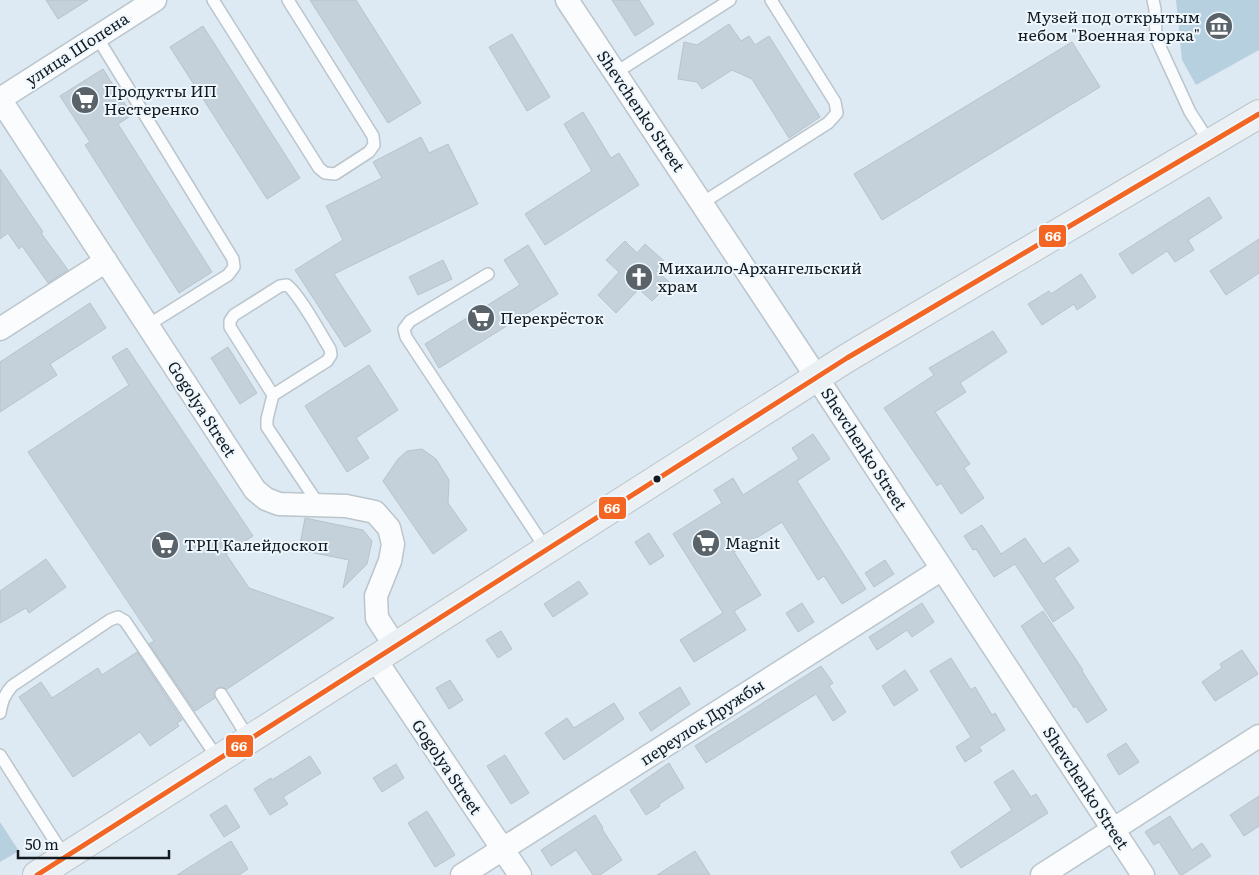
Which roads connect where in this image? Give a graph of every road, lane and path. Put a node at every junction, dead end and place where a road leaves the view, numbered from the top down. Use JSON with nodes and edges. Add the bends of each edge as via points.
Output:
{"nodes":[{"id":1,"x":155,"y":0,"type":"edge"},
{"id":2,"x":213,"y":0,"type":"edge"},
{"id":3,"x":288,"y":0,"type":"edge"},
{"id":4,"x":567,"y":0,"type":"edge"},
{"id":5,"x":730,"y":0,"type":"edge"},
{"id":6,"x":770,"y":0,"type":"edge"},
{"id":7,"x":1153,"y":0,"type":"edge"},
{"id":8,"x":97,"y":37,"type":"junction"},
{"id":9,"x":615,"y":73,"type":"junction"},
{"id":10,"x":0,"y":99,"type":"edge"},
{"id":11,"x":1259,"y":114,"type":"edge"},
{"id":12,"x":1210,"y":143,"type":"junction"},
{"id":13,"x":702,"y":203,"type":"junction"},
{"id":14,"x":106,"y":261,"type":"junction"},
{"id":15,"x":488,"y":274,"type":"dead end"},
{"id":16,"x":148,"y":325,"type":"junction"},
{"id":17,"x":0,"y":329,"type":"edge"},
{"id":18,"x":817,"y":378,"type":"junction"},
{"id":19,"x":272,"y":395,"type":"junction"},
{"id":20,"x":318,"y":505,"type":"junction"},
{"id":21,"x":546,"y":550,"type":"junction"},
{"id":22,"x":942,"y":569,"type":"junction"},
{"id":23,"x":385,"y":652,"type":"junction"},
{"id":24,"x":220,"y":694,"type":"dead end"},
{"id":25,"x":0,"y":713,"type":"edge"},
{"id":26,"x":1259,"y":736,"type":"edge"},
{"id":27,"x":249,"y":739,"type":"junction"},
{"id":28,"x":0,"y":756,"type":"edge"},
{"id":29,"x":218,"y":759,"type":"junction"},
{"id":30,"x":1113,"y":830,"type":"junction"},
{"id":31,"x":503,"y":850,"type":"junction"},
{"id":32,"x":65,"y":857,"type":"junction"},
{"id":33,"x":37,"y":875,"type":"edge"},
{"id":34,"x":462,"y":875,"type":"edge"},
{"id":35,"x":520,"y":875,"type":"edge"},
{"id":36,"x":1042,"y":875,"type":"edge"},
{"id":37,"x":1143,"y":875,"type":"edge"}],
"edges":[{"from":1,"to":8,"type":"street","name":"улица Шопена"},
{"from":2,"to":3,"type":"lane","via":[[319,168],[325,173],[335,174],[369,152],[374,145],[373,136]]},
{"from":4,"to":9,"type":"street","name":"Shevchenko Street"},
{"from":5,"to":9,"type":"lane"},
{"from":6,"to":13,"type":"lane","via":[[835,102],[837,112],[828,123]]},
{"from":7,"to":12,"type":"lane","via":[[1156,38],[1190,112]]},
{"from":8,"to":10,"type":"street","name":"улица Шопена"},
{"from":8,"to":16,"type":"lane","via":[[233,259],[234,267],[228,275]]},
{"from":9,"to":13,"type":"street","name":"Shevchenko Street"},
{"from":10,"to":14,"type":"street","name":"Gogolya Street"},
{"from":11,"to":12,"type":"main road"},
{"from":12,"to":18,"type":"main road"},
{"from":13,"to":18,"type":"street","name":"Shevchenko Street"},
{"from":14,"to":16,"type":"street","name":"Gogolya Street"},
{"from":14,"to":17,"type":"street"},
{"from":15,"to":21,"type":"lane","via":[[410,321],[404,329],[406,337]]},
{"from":16,"to":20,"type":"street","name":"Gogolya Street","via":[[255,490],[279,504]]},
{"from":18,"to":21,"type":"main road"},
{"from":18,"to":22,"type":"street","name":"Shevchenko Street"},
{"from":19,"to":19,"type":"lane","via":[[327,361],[330,355],[330,349],[287,285],[280,286],[234,315],[230,321],[230,327]]},
{"from":19,"to":20,"type":"lane","via":[[267,427]]},
{"from":20,"to":23,"type":"street","name":"Gogolya Street","via":[[375,512],[389,528],[393,544],[390,561],[376,596],[377,618]]},
{"from":21,"to":23,"type":"main road"},
{"from":22,"to":30,"type":"street","name":"Shevchenko Street"},
{"from":22,"to":31,"type":"street","name":"переулок Дружбы"},
{"from":23,"to":27,"type":"main road"},
{"from":23,"to":31,"type":"street","name":"Gogolya Street"},
{"from":24,"to":27,"type":"lane"},
{"from":25,"to":29,"type":"lane","via":[[5,693],[12,686],[118,617],[125,621]]},
{"from":26,"to":30,"type":"street"},
{"from":27,"to":29,"type":"main road"},
{"from":28,"to":32,"type":"lane"},
{"from":29,"to":32,"type":"main road"},
{"from":30,"to":36,"type":"street"},
{"from":30,"to":37,"type":"street","name":"Shevchenko Street"},
{"from":31,"to":34,"type":"street","name":"переулок Дружбы"},
{"from":31,"to":35,"type":"street","name":"Gogolya Street"},
{"from":32,"to":33,"type":"main road"}]}
